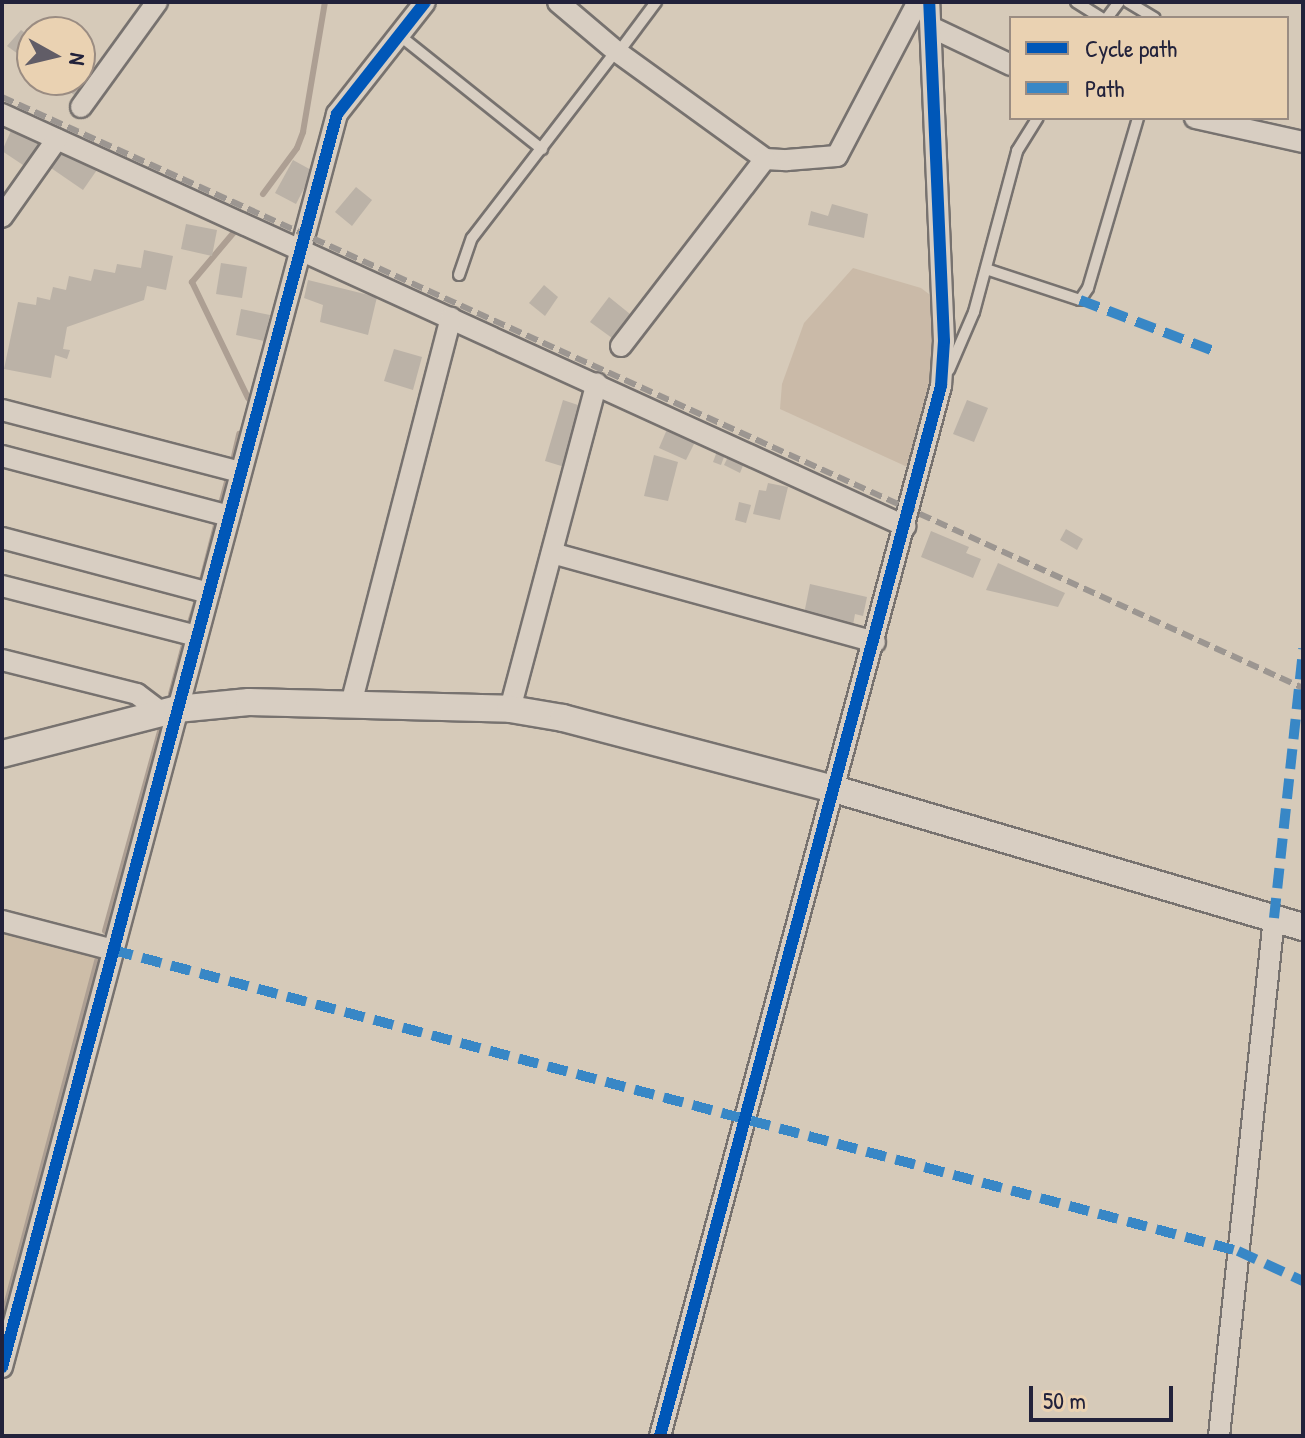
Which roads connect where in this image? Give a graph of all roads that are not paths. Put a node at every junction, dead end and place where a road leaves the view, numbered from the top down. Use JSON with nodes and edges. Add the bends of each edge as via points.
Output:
{"nodes":[{"id":1,"x":157,"y":2,"type":"edge"},
{"id":2,"x":425,"y":2,"type":"edge"},
{"id":3,"x":558,"y":2,"type":"edge"},
{"id":4,"x":656,"y":2,"type":"edge"},
{"id":5,"x":918,"y":2,"type":"edge"},
{"id":6,"x":929,"y":2,"type":"edge"},
{"id":7,"x":1076,"y":2,"type":"edge"},
{"id":8,"x":1128,"y":2,"type":"edge"},
{"id":9,"x":1101,"y":16,"type":"edge"},
{"id":10,"x":1152,"y":16,"type":"edge"},
{"id":11,"x":931,"y":27,"type":"junction"},
{"id":12,"x":399,"y":35,"type":"junction"},
{"id":13,"x":617,"y":52,"type":"junction"},
{"id":14,"x":1009,"y":64,"type":"edge"},
{"id":15,"x":81,"y":107,"type":"dead end"},
{"id":16,"x":2,"y":114,"type":"edge"},
{"id":17,"x":1037,"y":120,"type":"edge"},
{"id":18,"x":1137,"y":120,"type":"edge"},
{"id":19,"x":1204,"y":120,"type":"edge"},
{"id":20,"x":57,"y":139,"type":"junction"},
{"id":21,"x":1303,"y":142,"type":"edge"},
{"id":22,"x":542,"y":149,"type":"junction"},
{"id":23,"x":765,"y":159,"type":"junction"},
{"id":24,"x":2,"y":217,"type":"edge"},
{"id":25,"x":297,"y":248,"type":"junction"},
{"id":26,"x":986,"y":269,"type":"junction"},
{"id":27,"x":459,"y":275,"type":"dead end"},
{"id":28,"x":451,"y":318,"type":"junction"},
{"id":29,"x":621,"y":346,"type":"dead end"},
{"id":30,"x":597,"y":383,"type":"junction"},
{"id":31,"x":941,"y":386,"type":"junction"},
{"id":32,"x":2,"y":410,"type":"edge"},
{"id":33,"x":2,"y":456,"type":"edge"},
{"id":34,"x":240,"y":472,"type":"junction"},
{"id":35,"x":229,"y":516,"type":"junction"},
{"id":36,"x":905,"y":526,"type":"junction"},
{"id":37,"x":2,"y":538,"type":"edge"},
{"id":38,"x":552,"y":553,"type":"junction"},
{"id":39,"x":2,"y":586,"type":"edge"},
{"id":40,"x":209,"y":593,"type":"junction"},
{"id":41,"x":197,"y":636,"type":"junction"},
{"id":42,"x":875,"y":642,"type":"junction"},
{"id":43,"x":2,"y":660,"type":"edge"},
{"id":44,"x":351,"y":704,"type":"junction"},
{"id":45,"x":510,"y":709,"type":"junction"},
{"id":46,"x":170,"y":711,"type":"junction"},
{"id":47,"x":2,"y":754,"type":"edge"},
{"id":48,"x":834,"y":789,"type":"junction"},
{"id":49,"x":1274,"y":918,"type":"junction"},
{"id":50,"x":2,"y":921,"type":"edge"},
{"id":51,"x":1303,"y":927,"type":"edge"},
{"id":52,"x":113,"y":950,"type":"junction"},
{"id":53,"x":2,"y":1367,"type":"edge"},
{"id":54,"x":660,"y":1436,"type":"edge"},
{"id":55,"x":1219,"y":1436,"type":"edge"}],
"edges":[{"from":1,"to":15,"type":"street"},
{"from":2,"to":12,"type":"street"},
{"from":3,"to":13,"type":"street"},
{"from":4,"to":13,"type":"lane"},
{"from":5,"to":23,"type":"street","via":[[837,156]]},
{"from":6,"to":11,"type":"street"},
{"from":7,"to":9,"type":"lane"},
{"from":8,"to":10,"type":"lane"},
{"from":11,"to":14,"type":"street"},
{"from":11,"to":31,"type":"street","via":[[944,341]]},
{"from":12,"to":22,"type":"lane"},
{"from":12,"to":25,"type":"street","via":[[337,114],[315,204]]},
{"from":13,"to":22,"type":"lane"},
{"from":13,"to":23,"type":"street"},
{"from":16,"to":20,"type":"street"},
{"from":17,"to":26,"type":"lane","via":[[1017,151]]},
{"from":18,"to":26,"type":"lane","via":[[1080,300]]},
{"from":19,"to":21,"type":"street"},
{"from":20,"to":24,"type":"street"},
{"from":20,"to":25,"type":"street"},
{"from":22,"to":27,"type":"lane","via":[[472,238]]},
{"from":23,"to":29,"type":"street"},
{"from":25,"to":28,"type":"street"},
{"from":25,"to":34,"type":"street","via":[[298,265]]},
{"from":26,"to":31,"type":"lane","via":[[974,312]]},
{"from":28,"to":30,"type":"street"},
{"from":28,"to":44,"type":"street"},
{"from":30,"to":36,"type":"street"},
{"from":30,"to":38,"type":"street"},
{"from":31,"to":36,"type":"street"},
{"from":32,"to":34,"type":"street"},
{"from":33,"to":35,"type":"street"},
{"from":34,"to":35,"type":"street"},
{"from":35,"to":40,"type":"street"},
{"from":36,"to":42,"type":"street"},
{"from":37,"to":40,"type":"street"},
{"from":38,"to":42,"type":"street"},
{"from":38,"to":45,"type":"street"},
{"from":39,"to":41,"type":"street"},
{"from":40,"to":41,"type":"street"},
{"from":41,"to":46,"type":"street"},
{"from":42,"to":48,"type":"street"},
{"from":43,"to":46,"type":"street","via":[[137,694]]},
{"from":44,"to":45,"type":"street"},
{"from":44,"to":46,"type":"street","via":[[249,702]]},
{"from":45,"to":48,"type":"street"},
{"from":46,"to":47,"type":"street"},
{"from":46,"to":52,"type":"street"},
{"from":48,"to":49,"type":"street"},
{"from":48,"to":54,"type":"street"},
{"from":49,"to":51,"type":"street"},
{"from":49,"to":55,"type":"street"},
{"from":50,"to":52,"type":"street"},
{"from":52,"to":53,"type":"street"}]}
